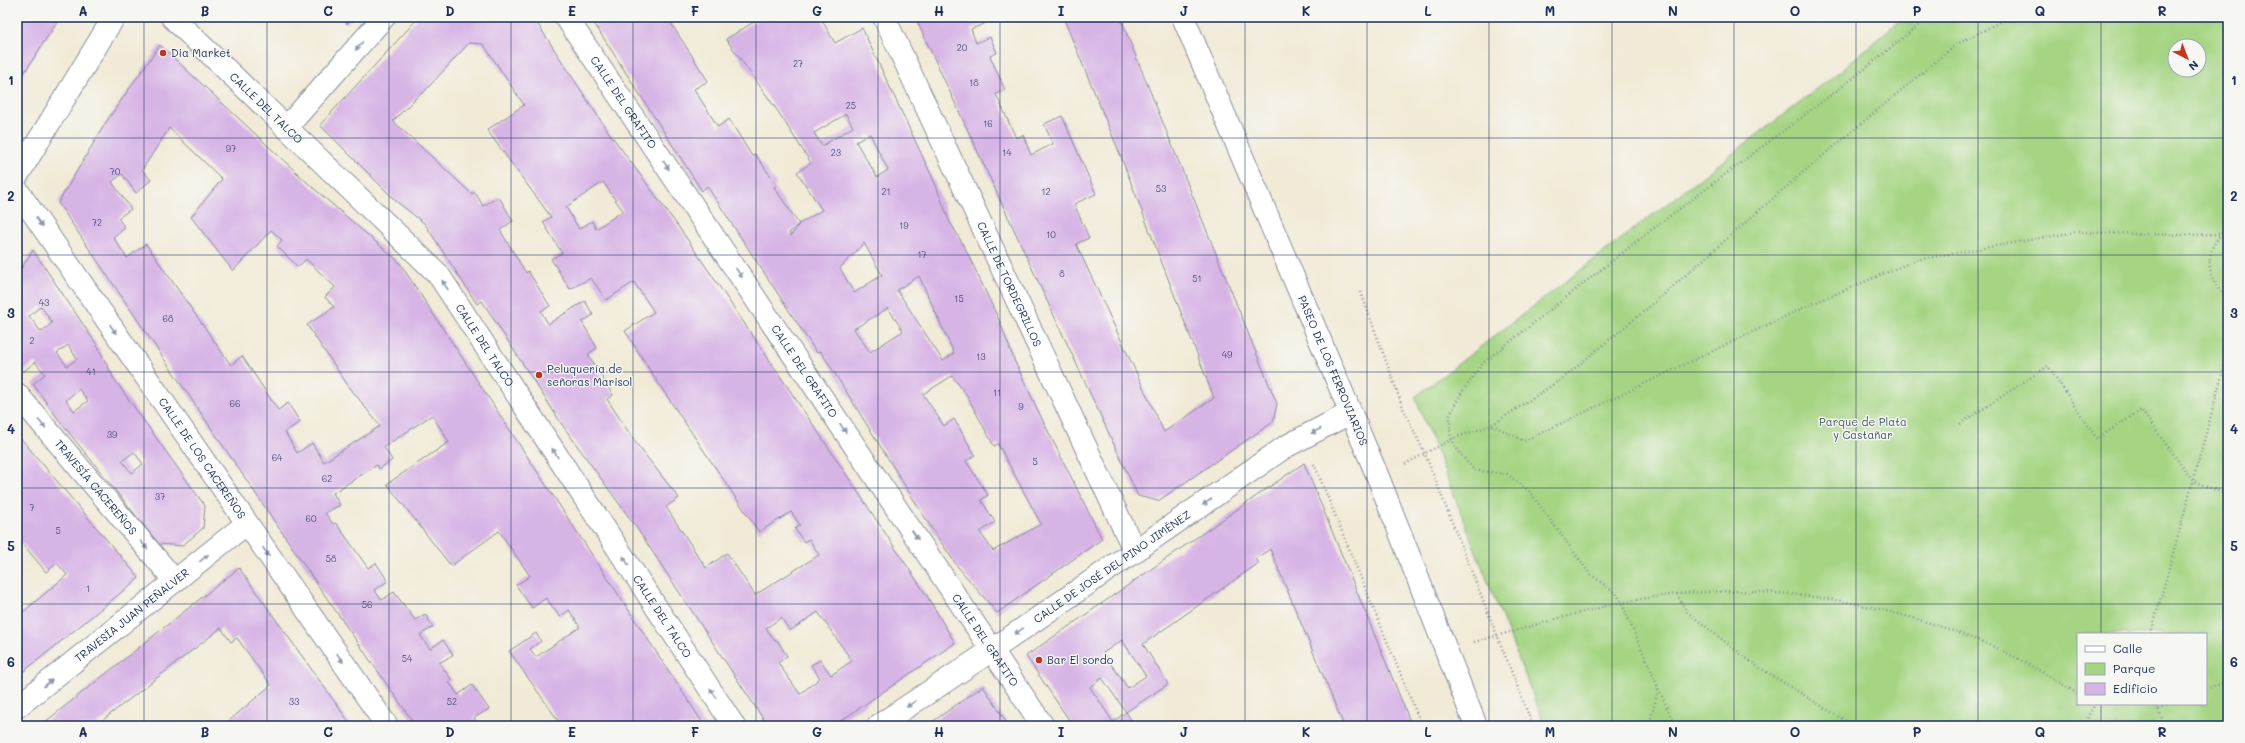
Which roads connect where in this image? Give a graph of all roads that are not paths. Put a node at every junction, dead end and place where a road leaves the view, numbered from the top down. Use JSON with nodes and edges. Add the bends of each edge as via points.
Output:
{"nodes":[{"id":1,"x":114,"y":17,"type":"edge"},
{"id":2,"x":172,"y":17,"type":"edge"},
{"id":3,"x":384,"y":17,"type":"edge"},
{"id":4,"x":566,"y":17,"type":"edge"},
{"id":5,"x":884,"y":17,"type":"edge"},
{"id":6,"x":1183,"y":17,"type":"edge"},
{"id":7,"x":286,"y":128,"type":"junction"},
{"id":8,"x":17,"y":176,"type":"edge"},
{"id":9,"x":17,"y":190,"type":"edge"},
{"id":10,"x":17,"y":394,"type":"edge"},
{"id":11,"x":1350,"y":412,"type":"junction"},
{"id":12,"x":246,"y":524,"type":"junction"},
{"id":13,"x":1135,"y":552,"type":"junction"},
{"id":14,"x":175,"y":581,"type":"junction"},
{"id":15,"x":992,"y":650,"type":"junction"},
{"id":16,"x":17,"y":707,"type":"edge"},
{"id":17,"x":387,"y":726,"type":"edge"},
{"id":18,"x":734,"y":726,"type":"edge"},
{"id":19,"x":878,"y":726,"type":"edge"},
{"id":20,"x":1043,"y":726,"type":"edge"},
{"id":21,"x":1476,"y":726,"type":"edge"}],
"edges":[{"from":1,"to":8,"type":"street"},
{"from":2,"to":7,"type":"street","name":"CALLE DEL TALCO"},
{"from":3,"to":7,"type":"street","one_way":true},
{"from":4,"to":15,"type":"street","name":"CALLE DEL GRAFITO","one_way":true},
{"from":5,"to":13,"type":"street","name":"CALLE DE TORDEGRILLOS"},
{"from":6,"to":11,"type":"street","name":"PASEO DE LOS FERROVIARIOS"},
{"from":18,"to":7,"type":"street","name":"CALLE DEL TALCO","one_way":true,"via":[[438,274]]},
{"from":9,"to":12,"type":"street","name":"CALLE DE LOS CACEREÑOS","one_way":true},
{"from":10,"to":14,"type":"street","name":"TRAVESÍA CACEREÑOS","one_way":true},
{"from":11,"to":13,"type":"street","name":"CALLE DE JOSÉ DEL PINO JIMÉNEZ","one_way":true,"via":[[1285,447]]},
{"from":11,"to":21,"type":"street","name":"PASEO DE LOS FERROVIARIOS"},
{"from":14,"to":12,"type":"street","name":"TRAVESÍA JUAN PEÑALVER","one_way":true},
{"from":12,"to":17,"type":"street","name":"CALLE DE LOS CACEREÑOS","one_way":true},
{"from":13,"to":15,"type":"street","name":"CALLE DE JOSÉ DEL PINO JIMÉNEZ","one_way":true},
{"from":16,"to":14,"type":"street","name":"TRAVESÍA JUAN PEÑALVER","one_way":true},
{"from":15,"to":19,"type":"street","name":"CALLE DE JOSÉ DEL PINO JIMÉNEZ","one_way":true},
{"from":15,"to":20,"type":"street","name":"CALLE DEL GRAFITO"}]}
